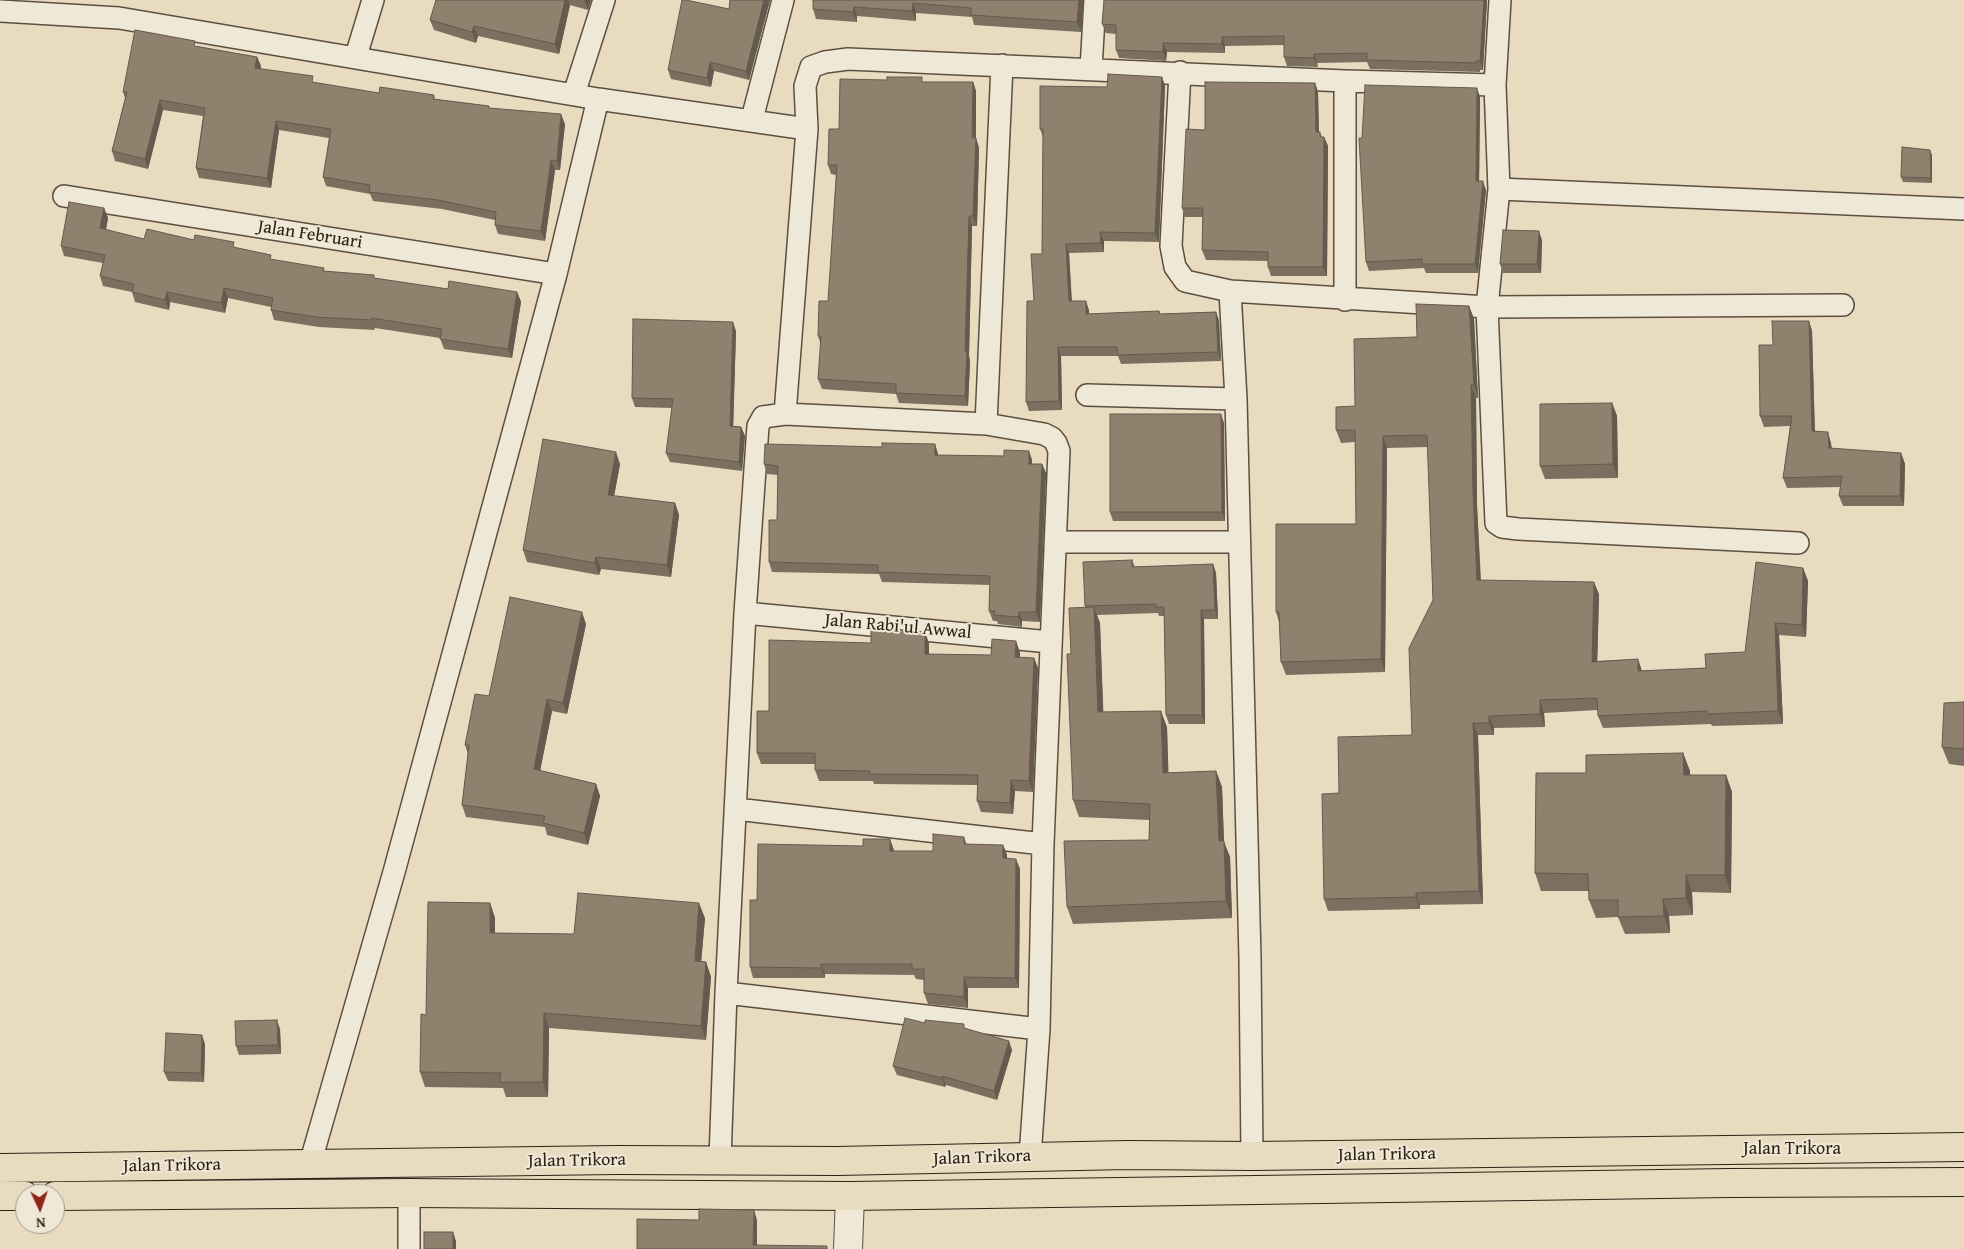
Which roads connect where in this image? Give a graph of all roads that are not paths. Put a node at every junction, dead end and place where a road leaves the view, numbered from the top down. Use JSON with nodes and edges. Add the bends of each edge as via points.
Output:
{"nodes":[{"id":1,"x":374,"y":0,"type":"edge"},
{"id":2,"x":604,"y":0,"type":"edge"},
{"id":3,"x":782,"y":0,"type":"edge"},
{"id":4,"x":1095,"y":0,"type":"edge"},
{"id":5,"x":1500,"y":0,"type":"edge"},
{"id":6,"x":0,"y":11,"type":"edge"},
{"id":7,"x":356,"y":56,"type":"junction"},
{"id":8,"x":1002,"y":65,"type":"junction"},
{"id":9,"x":1091,"y":69,"type":"junction"},
{"id":10,"x":1180,"y":72,"type":"junction"},
{"id":11,"x":1345,"y":81,"type":"junction"},
{"id":12,"x":1495,"y":86,"type":"junction"},
{"id":13,"x":574,"y":94,"type":"junction"},
{"id":14,"x":598,"y":99,"type":"junction"},
{"id":15,"x":752,"y":119,"type":"junction"},
{"id":16,"x":807,"y":129,"type":"junction"},
{"id":17,"x":1499,"y":189,"type":"junction"},
{"id":18,"x":64,"y":196,"type":"dead end"},
{"id":19,"x":1964,"y":209,"type":"edge"},
{"id":20,"x":556,"y":274,"type":"junction"},
{"id":21,"x":1230,"y":291,"type":"junction"},
{"id":22,"x":1345,"y":300,"type":"junction"},
{"id":23,"x":1843,"y":305,"type":"dead end"},
{"id":24,"x":1486,"y":307,"type":"junction"},
{"id":25,"x":1087,"y":395,"type":"dead end"},
{"id":26,"x":1236,"y":399,"type":"junction"},
{"id":27,"x":785,"y":414,"type":"junction"},
{"id":28,"x":986,"y":424,"type":"junction"},
{"id":29,"x":1067,"y":542,"type":"dead end"},
{"id":30,"x":1238,"y":542,"type":"junction"},
{"id":31,"x":1798,"y":543,"type":"dead end"},
{"id":32,"x":745,"y":613,"type":"junction"},
{"id":33,"x":1050,"y":642,"type":"junction"},
{"id":34,"x":736,"y":809,"type":"junction"},
{"id":35,"x":1043,"y":844,"type":"junction"},
{"id":36,"x":726,"y":993,"type":"junction"},
{"id":37,"x":1039,"y":1029,"type":"junction"},
{"id":38,"x":1964,"y":1147,"type":"edge"},
{"id":39,"x":1252,"y":1156,"type":"junction"},
{"id":40,"x":1030,"y":1157,"type":"junction"},
{"id":41,"x":720,"y":1159,"type":"junction"},
{"id":42,"x":617,"y":1160,"type":"junction"},
{"id":43,"x":310,"y":1164,"type":"junction"},
{"id":44,"x":0,"y":1168,"type":"edge"},
{"id":45,"x":1964,"y":1182,"type":"edge"},
{"id":46,"x":409,"y":1193,"type":"junction"},
{"id":47,"x":616,"y":1195,"type":"junction"},
{"id":48,"x":0,"y":1196,"type":"edge"},
{"id":49,"x":15,"y":1196,"type":"edge"},
{"id":50,"x":65,"y":1196,"type":"edge"},
{"id":51,"x":850,"y":1196,"type":"junction"},
{"id":52,"x":409,"y":1249,"type":"edge"},
{"id":53,"x":848,"y":1249,"type":"edge"}],
"edges":[{"from":1,"to":7,"type":"street"},
{"from":2,"to":13,"type":"street"},
{"from":3,"to":15,"type":"street"},
{"from":4,"to":9,"type":"street"},
{"from":5,"to":12,"type":"street"},
{"from":6,"to":7,"type":"street","via":[[120,18]]},
{"from":7,"to":13,"type":"street"},
{"from":8,"to":9,"type":"street"},
{"from":8,"to":16,"type":"street","via":[[848,59],[825,62],[811,67],[805,86]]},
{"from":8,"to":28,"type":"street"},
{"from":9,"to":10,"type":"street"},
{"from":10,"to":11,"type":"street"},
{"from":10,"to":21,"type":"street","via":[[1171,246],[1174,267],[1185,281]]},
{"from":11,"to":12,"type":"street"},
{"from":11,"to":22,"type":"street"},
{"from":12,"to":17,"type":"street"},
{"from":13,"to":14,"type":"street"},
{"from":14,"to":15,"type":"street"},
{"from":14,"to":20,"type":"street"},
{"from":15,"to":16,"type":"street"},
{"from":16,"to":27,"type":"street"},
{"from":17,"to":19,"type":"street"},
{"from":17,"to":24,"type":"street"},
{"from":18,"to":20,"type":"street","name":"Jalan Februari"},
{"from":20,"to":43,"type":"street","via":[[394,872]]},
{"from":21,"to":22,"type":"street"},
{"from":21,"to":26,"type":"street"},
{"from":22,"to":24,"type":"street"},
{"from":23,"to":24,"type":"street"},
{"from":24,"to":31,"type":"street","via":[[1496,523],[1518,529]]},
{"from":25,"to":26,"type":"street"},
{"from":26,"to":30,"type":"street"},
{"from":27,"to":28,"type":"street"},
{"from":27,"to":32,"type":"street","via":[[768,415],[760,420]]},
{"from":28,"to":33,"type":"street","via":[[1044,434],[1052,438],[1059,451]]},
{"from":29,"to":30,"type":"street"},
{"from":30,"to":39,"type":"street"},
{"from":32,"to":33,"type":"street","name":"Jalan Rabi'ul Awwal"},
{"from":32,"to":34,"type":"street"},
{"from":33,"to":35,"type":"street"},
{"from":34,"to":35,"type":"street"},
{"from":34,"to":36,"type":"street"},
{"from":35,"to":37,"type":"street"},
{"from":36,"to":37,"type":"street"},
{"from":36,"to":41,"type":"street"},
{"from":37,"to":40,"type":"street"},
{"from":38,"to":39,"type":"main road","name":"Jalan Trikora"},
{"from":39,"to":40,"type":"main road","name":"Jalan Trikora"},
{"from":40,"to":41,"type":"main road","name":"Jalan Trikora","via":[[837,1161]]},
{"from":41,"to":42,"type":"main road","name":"Jalan Trikora"},
{"from":42,"to":43,"type":"main road","name":"Jalan Trikora"},
{"from":42,"to":47,"type":"main road"},
{"from":43,"to":44,"type":"main road","name":"Jalan Trikora"},
{"from":45,"to":51,"type":"main road","name":"Jalan Trikora","via":[[1729,1182]]},
{"from":46,"to":47,"type":"main road","name":"Jalan Trikora"},
{"from":46,"to":50,"type":"main road","name":"Jalan Trikora"},
{"from":46,"to":52,"type":"street"},
{"from":47,"to":51,"type":"main road","name":"Jalan Trikora"},
{"from":48,"to":49,"type":"main road"},
{"from":51,"to":53,"type":"street"}]}
